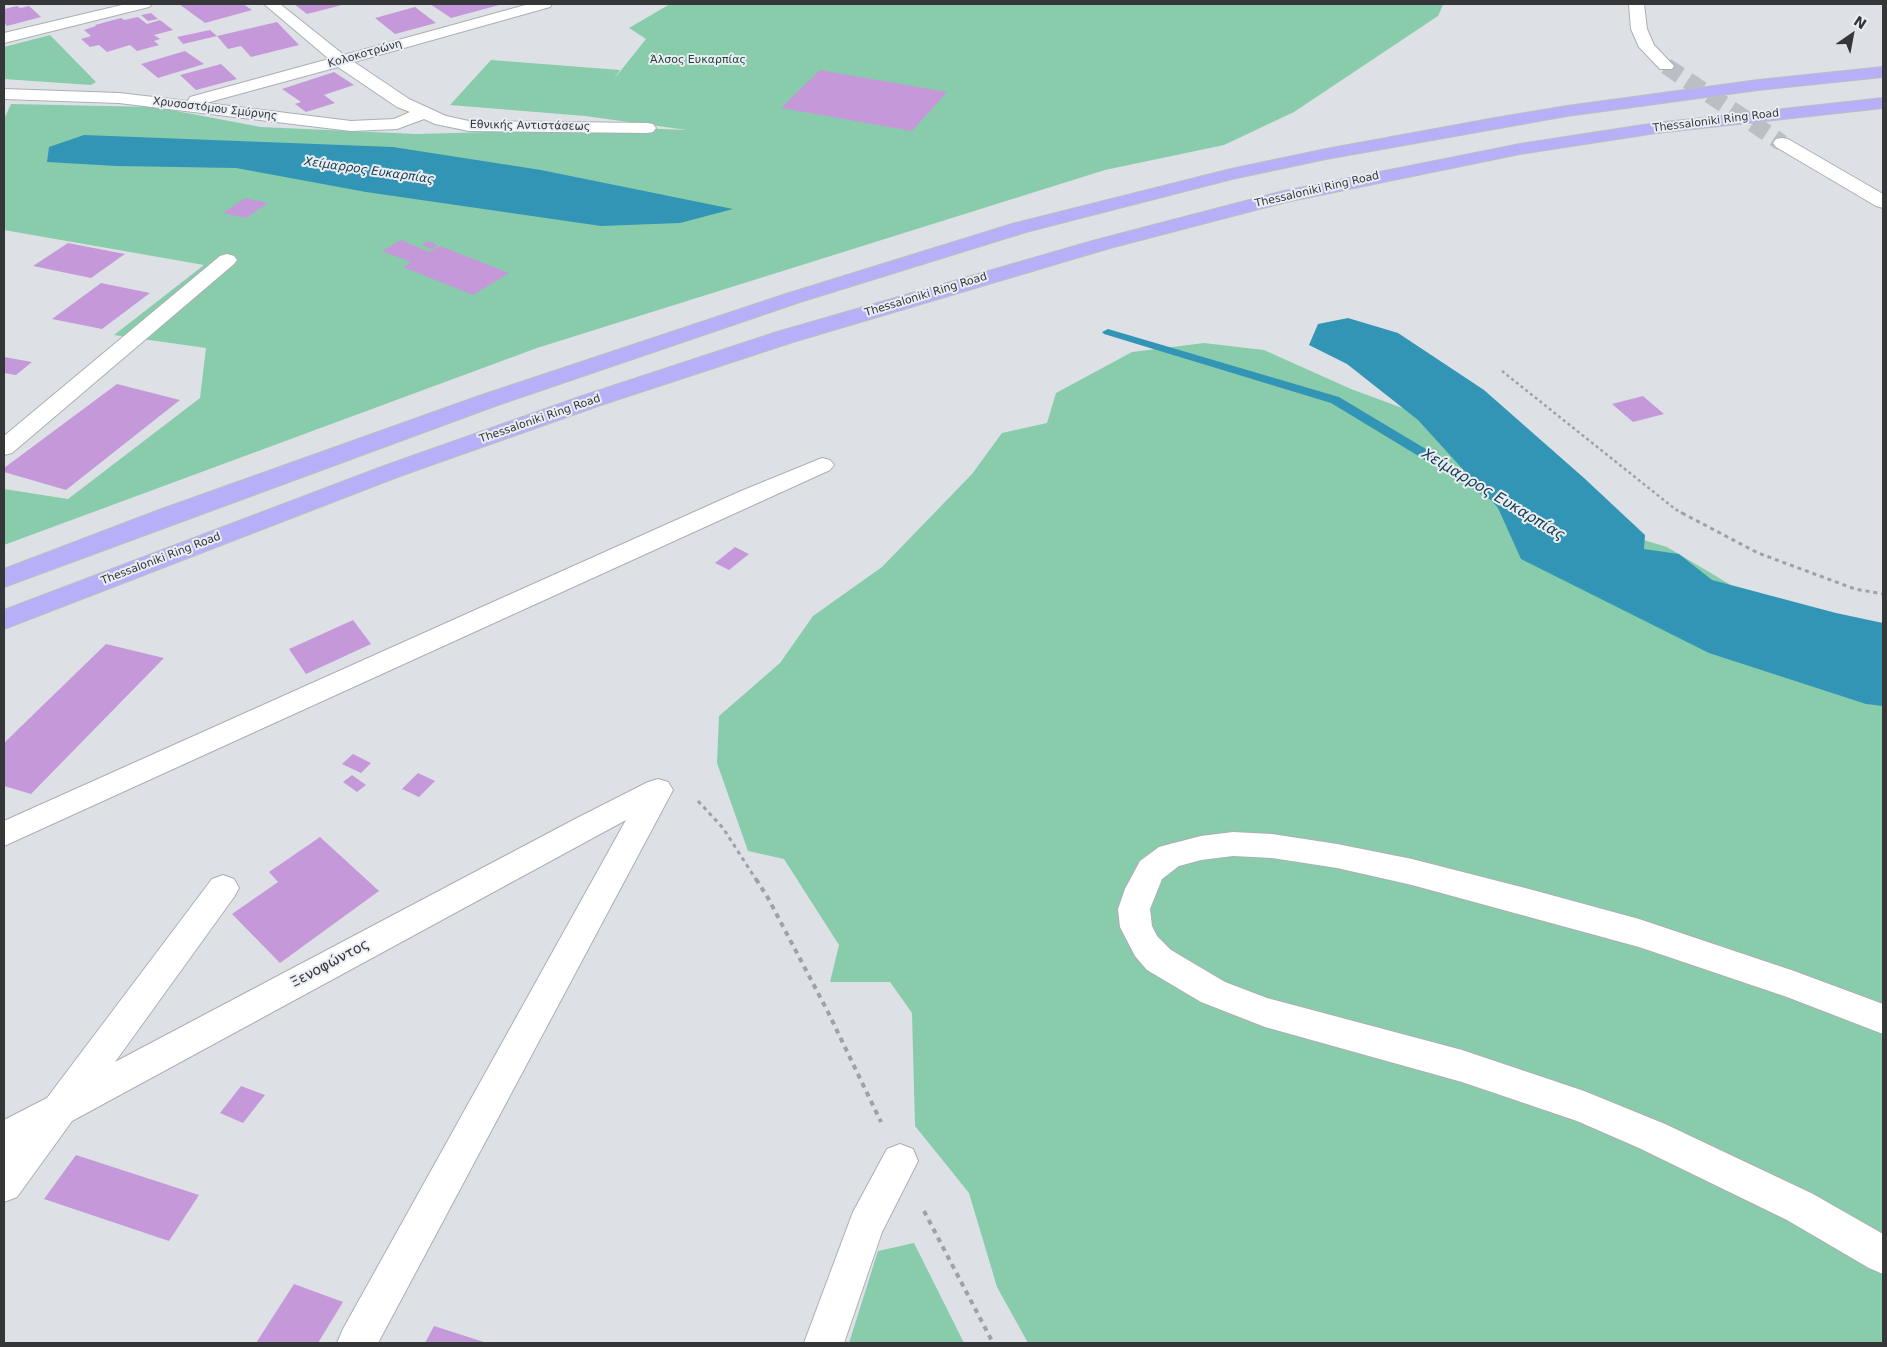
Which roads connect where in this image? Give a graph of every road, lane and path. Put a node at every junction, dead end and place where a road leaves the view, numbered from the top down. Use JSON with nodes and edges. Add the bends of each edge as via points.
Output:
{"nodes":[{"id":1,"x":144,"y":4,"type":"edge"},
{"id":2,"x":271,"y":4,"type":"edge"},
{"id":3,"x":545,"y":4,"type":"edge"},
{"id":4,"x":1636,"y":4,"type":"edge"},
{"id":5,"x":4,"y":38,"type":"edge"},
{"id":6,"x":342,"y":61,"type":"junction"},
{"id":7,"x":1666,"y":66,"type":"tunnel mouth"},
{"id":8,"x":1883,"y":72,"type":"edge"},
{"id":9,"x":4,"y":94,"type":"edge"},
{"id":10,"x":1883,"y":103,"type":"edge"},
{"id":11,"x":184,"y":104,"type":"junction"},
{"id":12,"x":423,"y":113,"type":"junction"},
{"id":13,"x":647,"y":128,"type":"dead end"},
{"id":14,"x":1782,"y":143,"type":"tunnel mouth"},
{"id":15,"x":1883,"y":202,"type":"edge"},
{"id":16,"x":227,"y":260,"type":"dead end"},
{"id":17,"x":1502,"y":371,"type":"dead end"},
{"id":18,"x":376,"y":440,"type":"junction"},
{"id":19,"x":4,"y":448,"type":"edge"},
{"id":20,"x":822,"y":466,"type":"dead end"},
{"id":21,"x":4,"y":562,"type":"edge"},
{"id":22,"x":4,"y":578,"type":"edge"},
{"id":23,"x":1883,"y":594,"type":"edge"},
{"id":24,"x":4,"y":620,"type":"edge"},
{"id":25,"x":658,"y":790,"type":"junction"},
{"id":26,"x":4,"y":834,"type":"edge"},
{"id":27,"x":223,"y":888,"type":"dead end"},
{"id":28,"x":1883,"y":1019,"type":"edge"},
{"id":29,"x":61,"y":1108,"type":"junction"},
{"id":30,"x":4,"y":1139,"type":"edge"},
{"id":31,"x":900,"y":1161,"type":"junction"},
{"id":32,"x":4,"y":1184,"type":"edge"},
{"id":33,"x":1883,"y":1255,"type":"edge"},
{"id":34,"x":357,"y":1343,"type":"edge"},
{"id":35,"x":824,"y":1343,"type":"edge"},
{"id":36,"x":994,"y":1343,"type":"edge"}],
"edges":[{"from":1,"to":5,"type":"street"},
{"from":2,"to":6,"type":"street","name":"Εθνικής Αντιστάσεως"},
{"from":3,"to":6,"type":"street","name":"Κολοκοτρώνη"},
{"from":4,"to":7,"type":"street","via":[[1639,28],[1647,47]]},
{"from":6,"to":11,"type":"street","name":"Κολοκοτρώνη"},
{"from":6,"to":12,"type":"street","name":"Εθνικής Αντιστάσεως"},
{"from":8,"to":18,"type":"highway","via":[[1567,111],[1326,154],[1125,200],[916,258]]},
{"from":9,"to":11,"type":"street","name":"Χρυσοστόμου Σμύρνης","via":[[95,96]]},
{"from":10,"to":24,"type":"highway","name":"Thessaloniki Ring Road","via":[[1656,128],[1520,150],[1284,197],[1103,244],[795,334],[590,401],[392,471]]},
{"from":11,"to":12,"type":"street","name":"Χρυσοστόμου Σμύρνης","via":[[351,126],[397,124]]},
{"from":12,"to":13,"type":"street","name":"Εθνικής Αντιστάσεως","via":[[469,126]]},
{"from":14,"to":15,"type":"street"},
{"from":16,"to":19,"type":"street"},
{"from":17,"to":23,"type":"path","via":[[1675,509],[1758,553],[1855,589]]},
{"from":18,"to":21,"type":"highway","via":[[267,471]]},
{"from":18,"to":22,"type":"highway"},
{"from":20,"to":26,"type":"street"},
{"from":25,"to":29,"type":"street","name":"Ξενοφώντος"},
{"from":25,"to":31,"type":"path","via":[[669,788],[685,793],[701,803],[723,828],[768,898]]},
{"from":25,"to":34,"type":"street"},
{"from":27,"to":29,"type":"street"},
{"from":28,"to":33,"type":"street","via":[[1794,985],[1602,922],[1412,872],[1272,846],[1233,844],[1170,856],[1151,870],[1134,909],[1136,927],[1146,946],[1159,960],[1212,992],[1264,1012],[1462,1066],[1584,1107],[1800,1207]]},
{"from":29,"to":30,"type":"street","name":"Ξενοφώντος"},
{"from":29,"to":32,"type":"street"},
{"from":31,"to":35,"type":"street","via":[[866,1226]]},
{"from":31,"to":36,"type":"path","via":[[912,1190]]}]}
